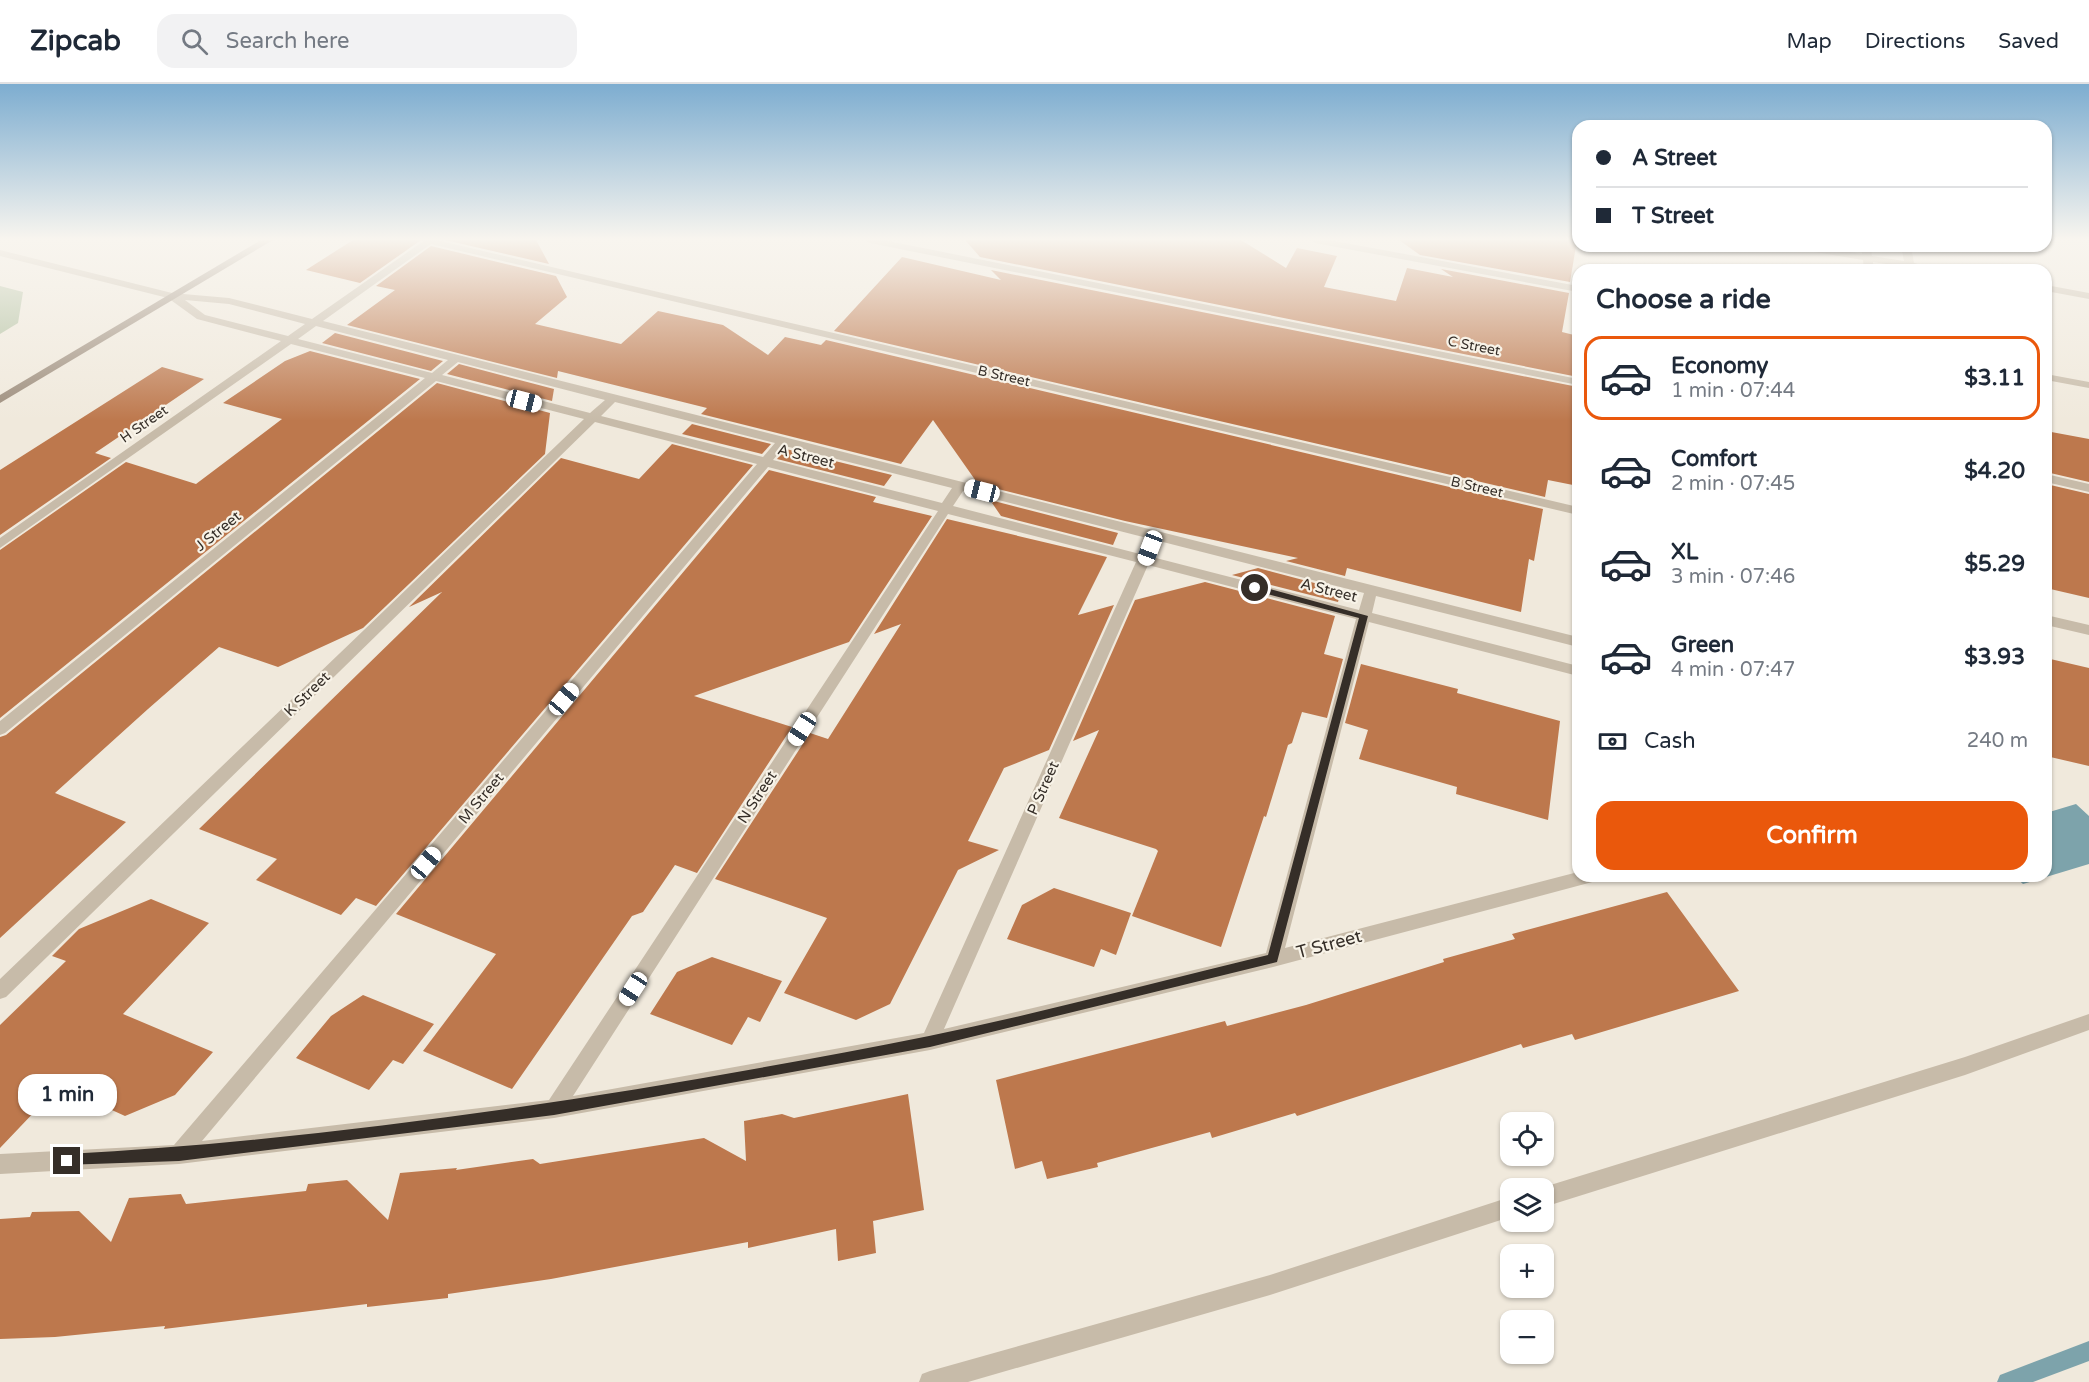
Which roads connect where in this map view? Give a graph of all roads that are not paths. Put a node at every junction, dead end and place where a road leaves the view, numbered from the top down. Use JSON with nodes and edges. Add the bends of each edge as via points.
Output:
{"nodes":[{"id":1,"x":164,"y":301,"type":"edge"},
{"id":2,"x":178,"y":301,"type":"edge"},
{"id":3,"x":224,"y":301,"type":"edge"},
{"id":4,"x":344,"y":301,"type":"edge"},
{"id":5,"x":687,"y":301,"type":"edge"},
{"id":6,"x":1172,"y":301,"type":"edge"},
{"id":7,"x":310,"y":325,"type":"junction"},
{"id":8,"x":289,"y":340,"type":"junction"},
{"id":9,"x":457,"y":358,"type":"junction"},
{"id":10,"x":434,"y":378,"type":"junction"},
{"id":11,"x":2052,"y":378,"type":"edge"},
{"id":12,"x":1572,"y":381,"type":"edge"},
{"id":13,"x":2089,"y":385,"type":"edge"},
{"id":14,"x":613,"y":398,"type":"junction"},
{"id":15,"x":0,"y":400,"type":"edge"},
{"id":16,"x":593,"y":418,"type":"junction"},
{"id":17,"x":783,"y":441,"type":"junction"},
{"id":18,"x":765,"y":462,"type":"junction"},
{"id":19,"x":2052,"y":479,"type":"edge"},
{"id":20,"x":960,"y":486,"type":"junction"},
{"id":21,"x":2089,"y":488,"type":"edge"},
{"id":22,"x":945,"y":508,"type":"junction"},
{"id":23,"x":1572,"y":510,"type":"edge"},
{"id":24,"x":1155,"y":535,"type":"junction"},
{"id":25,"x":0,"y":544,"type":"edge"},
{"id":26,"x":1146,"y":560,"type":"junction"},
{"id":27,"x":1371,"y":590,"type":"junction"},
{"id":28,"x":1364,"y":616,"type":"junction"},
{"id":29,"x":2052,"y":621,"type":"edge"},
{"id":30,"x":2089,"y":630,"type":"edge"},
{"id":31,"x":1572,"y":640,"type":"edge"},
{"id":32,"x":1572,"y":669,"type":"edge"},
{"id":33,"x":0,"y":729,"type":"edge"},
{"id":34,"x":1572,"y":881,"type":"edge"},
{"id":35,"x":1273,"y":959,"type":"junction"},
{"id":36,"x":0,"y":991,"type":"edge"},
{"id":37,"x":2089,"y":1022,"type":"edge"},
{"id":38,"x":930,"y":1041,"type":"junction"},
{"id":39,"x":554,"y":1109,"type":"junction"},
{"id":40,"x":179,"y":1154,"type":"junction"},
{"id":41,"x":0,"y":1164,"type":"edge"},
{"id":42,"x":1554,"y":1194,"type":"edge"},
{"id":43,"x":1500,"y":1210,"type":"edge"},
{"id":44,"x":930,"y":1382,"type":"edge"}],
"edges":[{"from":1,"to":15,"type":"main road"},
{"from":2,"to":8,"type":"street","name":"A Street","via":[[201,317]]},
{"from":3,"to":7,"type":"street","name":"A Street"},
{"from":4,"to":7,"type":"street"},
{"from":5,"to":23,"type":"street","name":"B Street"},
{"from":6,"to":12,"type":"street","name":"C Street"},
{"from":7,"to":8,"type":"street","name":"H Street"},
{"from":7,"to":9,"type":"street","name":"A Street"},
{"from":8,"to":10,"type":"street","name":"A Street"},
{"from":8,"to":25,"type":"street","name":"H Street"},
{"from":9,"to":10,"type":"street","name":"J Street"},
{"from":9,"to":14,"type":"street","name":"A Street"},
{"from":10,"to":16,"type":"street","name":"A Street"},
{"from":10,"to":33,"type":"street","name":"J Street"},
{"from":11,"to":13,"type":"street"},
{"from":14,"to":16,"type":"street","name":"K Street"},
{"from":14,"to":17,"type":"street","name":"A Street"},
{"from":16,"to":18,"type":"street","name":"A Street"},
{"from":16,"to":36,"type":"street","name":"K Street"},
{"from":17,"to":18,"type":"street","name":"M Street"},
{"from":17,"to":20,"type":"street","name":"A Street"},
{"from":18,"to":22,"type":"street","name":"A Street"},
{"from":18,"to":40,"type":"street","name":"M Street"},
{"from":19,"to":21,"type":"street"},
{"from":20,"to":22,"type":"street","name":"N Street"},
{"from":20,"to":24,"type":"street","name":"A Street"},
{"from":22,"to":26,"type":"street","name":"A Street"},
{"from":22,"to":39,"type":"street","name":"N Street"},
{"from":24,"to":26,"type":"street","name":"P Street"},
{"from":24,"to":27,"type":"street","name":"A Street"},
{"from":26,"to":28,"type":"street","name":"A Street"},
{"from":26,"to":38,"type":"street","name":"P Street"},
{"from":27,"to":28,"type":"street"},
{"from":27,"to":31,"type":"street","name":"A Street"},
{"from":28,"to":32,"type":"street","name":"A Street"},
{"from":28,"to":35,"type":"street"},
{"from":29,"to":30,"type":"street"},
{"from":34,"to":35,"type":"street","name":"T Street"},
{"from":35,"to":38,"type":"street","name":"T Street"},
{"from":37,"to":42,"type":"street","via":[[1954,1070]]},
{"from":38,"to":39,"type":"street","name":"T Street"},
{"from":39,"to":40,"type":"street","name":"T Street"},
{"from":40,"to":41,"type":"street","name":"T Street"},
{"from":43,"to":44,"type":"street","via":[[1270,1285]]}]}
